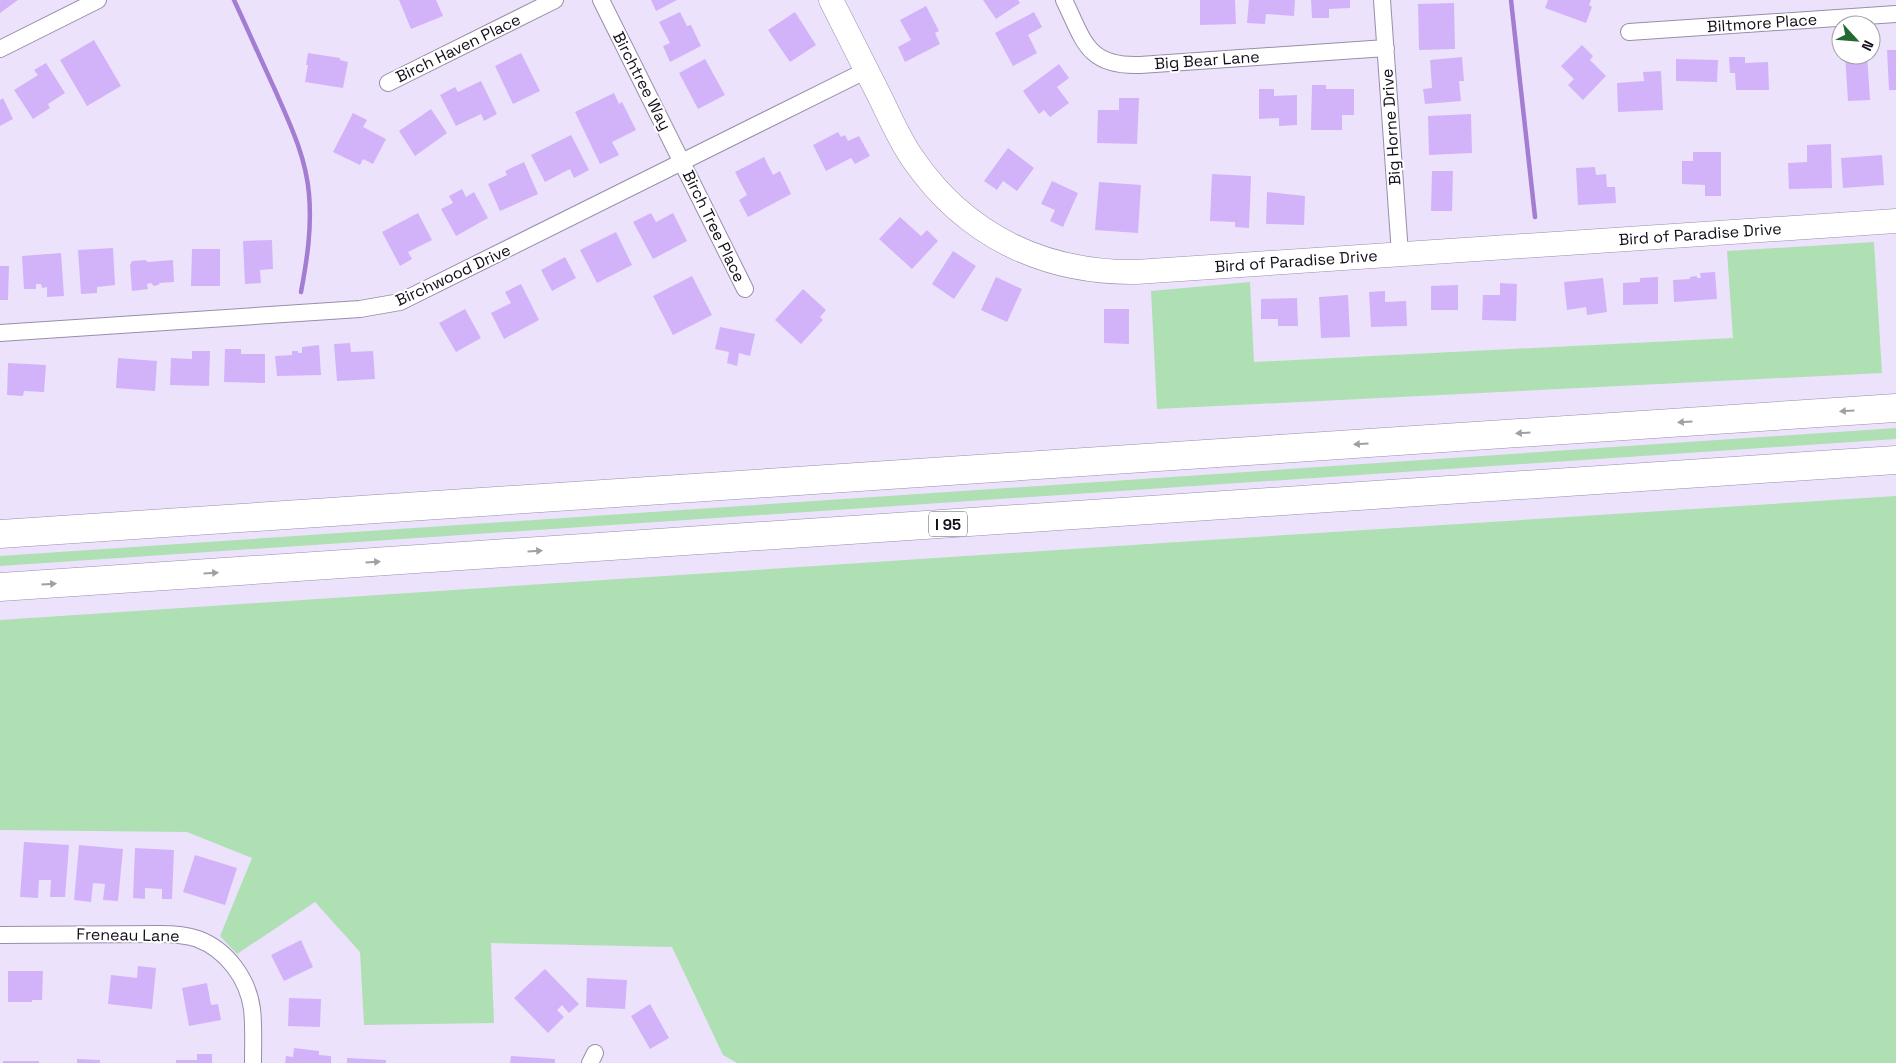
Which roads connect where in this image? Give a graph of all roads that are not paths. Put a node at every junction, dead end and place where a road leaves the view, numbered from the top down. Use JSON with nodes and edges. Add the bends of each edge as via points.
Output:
{"nodes":[{"id":1,"x":98,"y":0,"type":"edge"},
{"id":2,"x":555,"y":0,"type":"edge"},
{"id":3,"x":601,"y":0,"type":"edge"},
{"id":4,"x":831,"y":0,"type":"edge"},
{"id":5,"x":1064,"y":0,"type":"edge"},
{"id":6,"x":1382,"y":0,"type":"edge"},
{"id":7,"x":1896,"y":14,"type":"edge"},
{"id":8,"x":1629,"y":32,"type":"dead end"},
{"id":9,"x":1386,"y":48,"type":"junction"},
{"id":10,"x":0,"y":49,"type":"edge"},
{"id":11,"x":866,"y":70,"type":"junction"},
{"id":12,"x":388,"y":83,"type":"dead end"},
{"id":13,"x":683,"y":162,"type":"junction"},
{"id":14,"x":1896,"y":221,"type":"edge"},
{"id":15,"x":1400,"y":254,"type":"junction"},
{"id":16,"x":745,"y":289,"type":"dead end"},
{"id":17,"x":0,"y":333,"type":"edge"},
{"id":18,"x":1896,"y":408,"type":"edge"},
{"id":19,"x":1896,"y":460,"type":"edge"},
{"id":20,"x":0,"y":534,"type":"edge"},
{"id":21,"x":0,"y":587,"type":"edge"},
{"id":22,"x":0,"y":935,"type":"edge"},
{"id":23,"x":253,"y":1063,"type":"edge"}],
"edges":[{"from":1,"to":10,"type":"street"},
{"from":2,"to":12,"type":"street","name":"Birch Haven Place"},
{"from":3,"to":13,"type":"street","name":"Birchtree Way"},
{"from":4,"to":11,"type":"street","name":"Bird of Paradise Drive"},
{"from":5,"to":9,"type":"street","name":"Big Bear Lane","via":[[1092,52],[1117,65]]},
{"from":6,"to":9,"type":"street","name":"Big Horne Drive"},
{"from":7,"to":8,"type":"street","name":"Biltmore Place"},
{"from":9,"to":15,"type":"street","name":"Big Horne Drive"},
{"from":11,"to":13,"type":"street","name":"Birchwood Drive"},
{"from":11,"to":15,"type":"street","name":"Bird of Paradise Drive","via":[[906,147],[935,188],[989,233],[1022,251],[1052,262],[1086,270],[1136,272]]},
{"from":13,"to":16,"type":"street","name":"Birch Tree Place"},
{"from":13,"to":17,"type":"street","name":"Birchwood Drive","via":[[391,304],[360,309]]},
{"from":14,"to":15,"type":"street","name":"Bird of Paradise Drive"},
{"from":18,"to":20,"type":"highway","one_way":true},
{"from":21,"to":19,"type":"highway","number":"I 95","one_way":true},
{"from":22,"to":23,"type":"street","name":"Freneau Lane","via":[[160,934],[187,936],[207,943],[233,965],[245,984],[252,1009]]}]}
